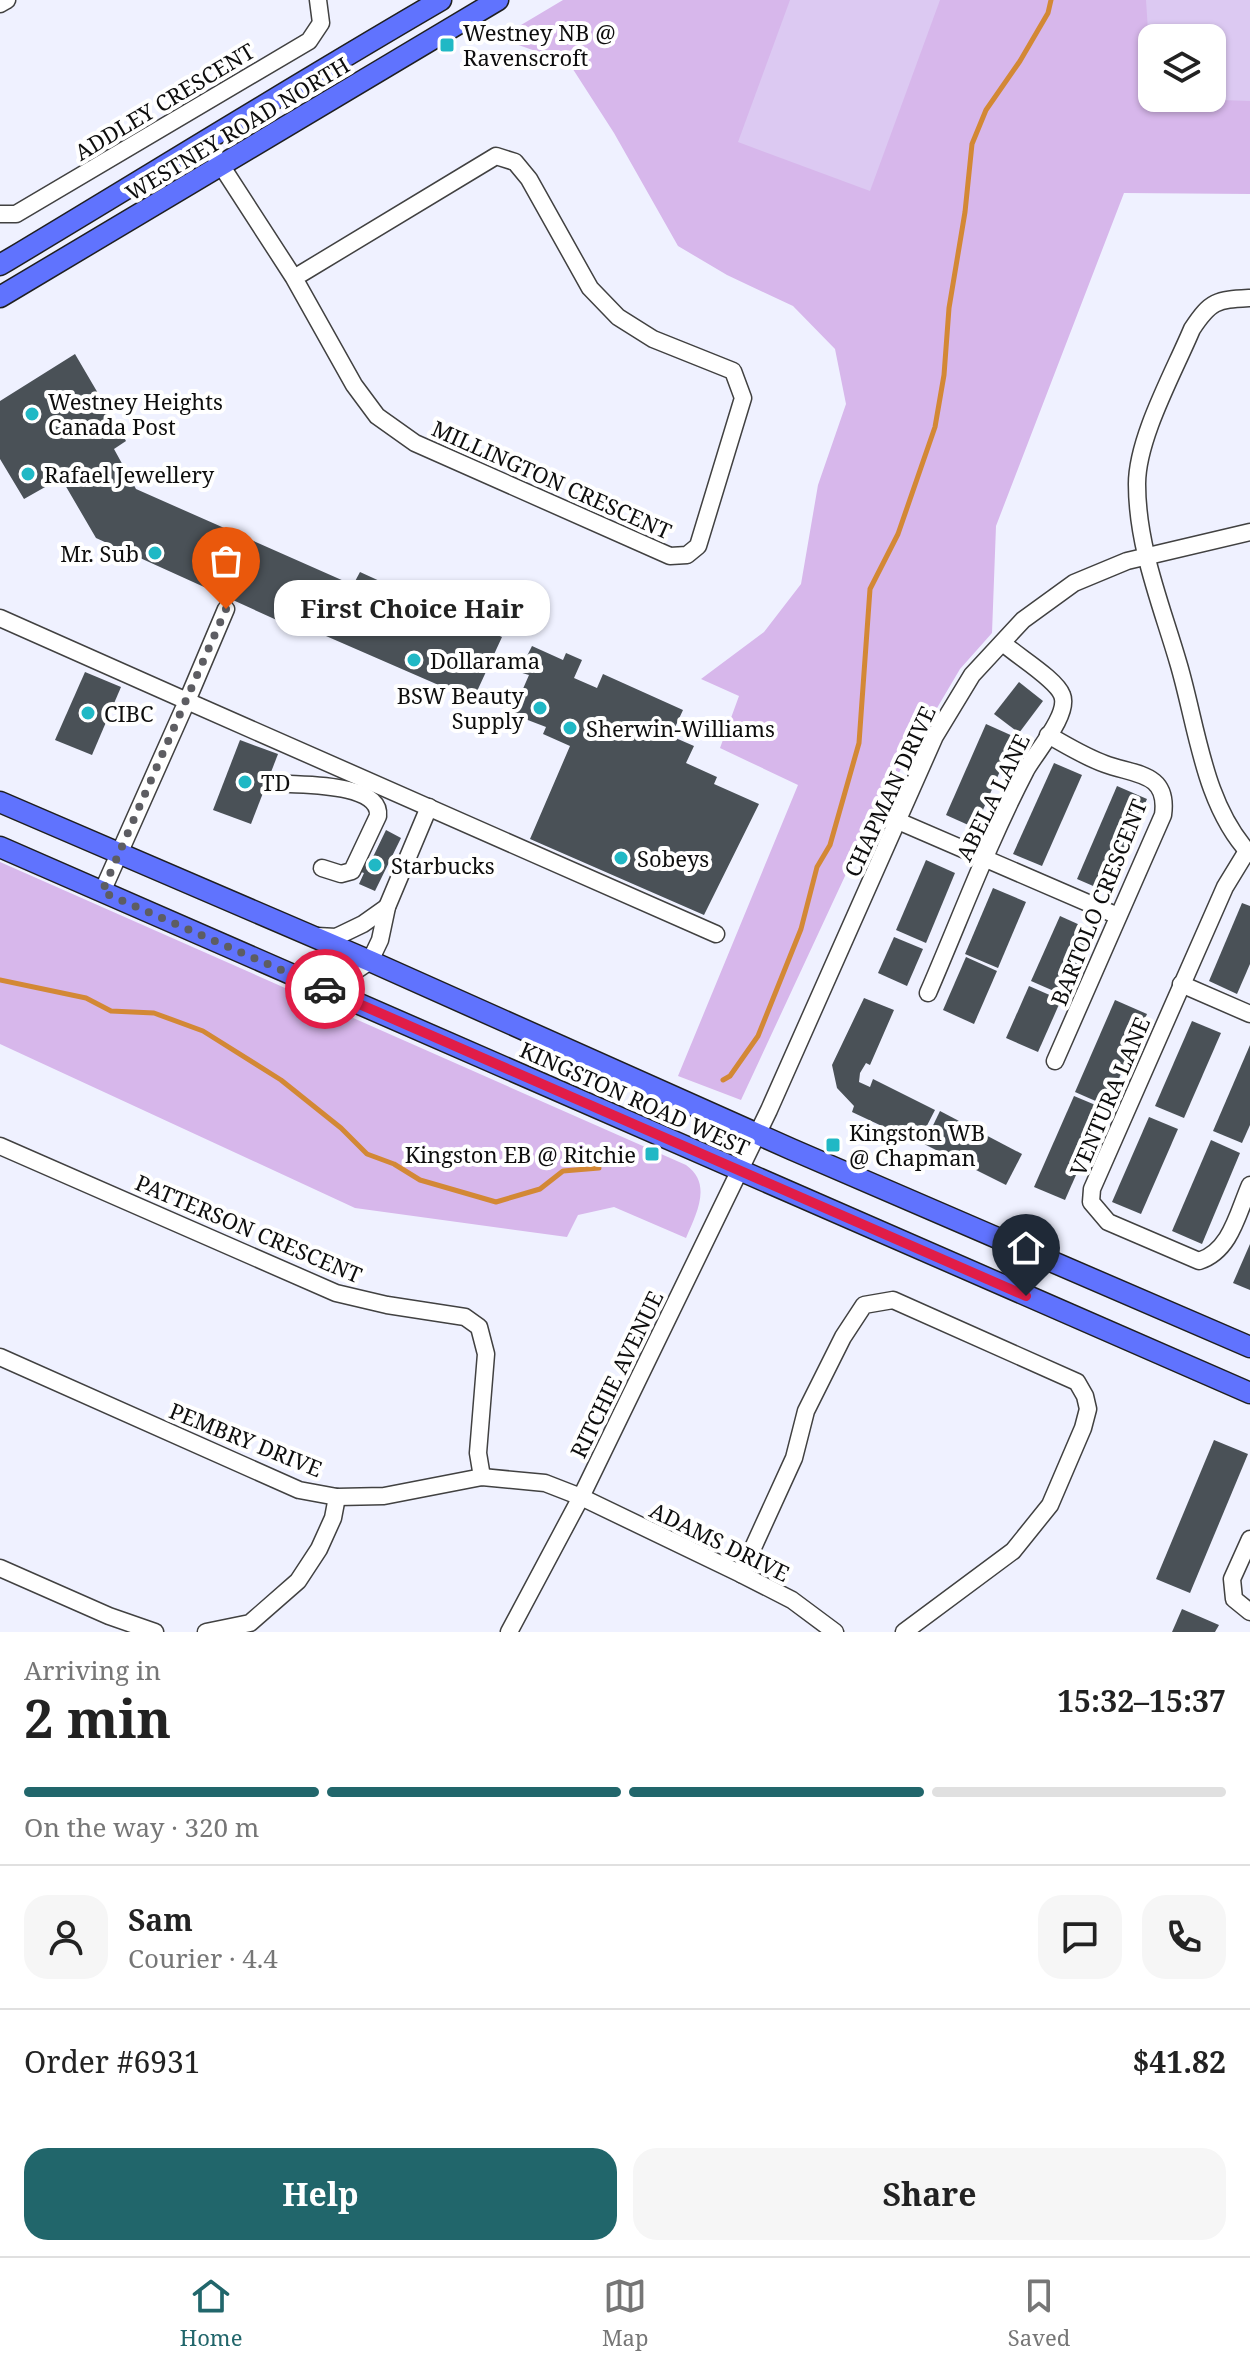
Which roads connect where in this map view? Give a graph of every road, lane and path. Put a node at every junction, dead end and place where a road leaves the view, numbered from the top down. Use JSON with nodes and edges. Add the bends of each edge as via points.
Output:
{"nodes":[{"id":1,"x":7,"y":0,"type":"edge"},
{"id":2,"x":318,"y":0,"type":"edge"},
{"id":3,"x":441,"y":0,"type":"edge"},
{"id":4,"x":498,"y":0,"type":"edge"},
{"id":5,"x":0,"y":4,"type":"edge"},
{"id":6,"x":206,"y":142,"type":"junction"},
{"id":7,"x":221,"y":165,"type":"junction"},
{"id":8,"x":88,"y":213,"type":"junction"},
{"id":9,"x":0,"y":214,"type":"edge"},
{"id":10,"x":102,"y":236,"type":"junction"},
{"id":11,"x":0,"y":265,"type":"edge"},
{"id":12,"x":294,"y":278,"type":"junction"},
{"id":13,"x":0,"y":297,"type":"edge"},
{"id":14,"x":1250,"y":298,"type":"edge"},
{"id":15,"x":1250,"y":532,"type":"edge"},
{"id":16,"x":1148,"y":556,"type":"junction"},
{"id":17,"x":226,"y":609,"type":"dead end"},
{"id":18,"x":0,"y":618,"type":"edge"},
{"id":19,"x":1003,"y":643,"type":"junction"},
{"id":20,"x":187,"y":701,"type":"junction"},
{"id":21,"x":1048,"y":735,"type":"junction"},
{"id":22,"x":290,"y":784,"type":"dead end"},
{"id":23,"x":0,"y":802,"type":"edge"},
{"id":24,"x":429,"y":807,"type":"junction"},
{"id":25,"x":898,"y":821,"type":"junction"},
{"id":26,"x":0,"y":847,"type":"edge"},
{"id":27,"x":119,"y":853,"type":"junction"},
{"id":28,"x":1248,"y":853,"type":"edge"},
{"id":29,"x":985,"y":859,"type":"junction"},
{"id":30,"x":322,"y":868,"type":"dead end"},
{"id":31,"x":102,"y":892,"type":"junction"},
{"id":32,"x":387,"y":907,"type":"junction"},
{"id":33,"x":1118,"y":916,"type":"junction"},
{"id":34,"x":716,"y":934,"type":"dead end"},
{"id":35,"x":313,"y":936,"type":"junction"},
{"id":36,"x":370,"y":961,"type":"junction"},
{"id":37,"x":1181,"y":984,"type":"junction"},
{"id":38,"x":327,"y":990,"type":"junction"},
{"id":39,"x":928,"y":993,"type":"dead end"},
{"id":40,"x":1250,"y":1014,"type":"edge"},
{"id":41,"x":1055,"y":1061,"type":"dead end"},
{"id":42,"x":758,"y":1134,"type":"junction"},
{"id":43,"x":0,"y":1146,"type":"edge"},
{"id":44,"x":739,"y":1170,"type":"junction"},
{"id":45,"x":1250,"y":1185,"type":"edge"},
{"id":46,"x":1250,"y":1347,"type":"edge"},
{"id":47,"x":0,"y":1357,"type":"edge"},
{"id":48,"x":1250,"y":1393,"type":"edge"},
{"id":49,"x":482,"y":1477,"type":"junction"},
{"id":50,"x":337,"y":1497,"type":"junction"},
{"id":51,"x":581,"y":1497,"type":"junction"},
{"id":52,"x":1250,"y":1539,"type":"edge"},
{"id":53,"x":0,"y":1568,"type":"edge"},
{"id":54,"x":741,"y":1574,"type":"junction"},
{"id":55,"x":1250,"y":1612,"type":"edge"},
{"id":56,"x":155,"y":1632,"type":"edge"},
{"id":57,"x":206,"y":1632,"type":"edge"},
{"id":58,"x":509,"y":1632,"type":"edge"},
{"id":59,"x":835,"y":1632,"type":"edge"},
{"id":60,"x":904,"y":1632,"type":"edge"}],
"edges":[{"from":1,"to":5,"type":"street"},
{"from":2,"to":9,"type":"street","name":"ADDLEY CRESCENT","via":[[321,23],[309,41],[16,214]]},
{"from":3,"to":6,"type":"main road","name":"WESTNEY ROAD NORTH"},
{"from":4,"to":7,"type":"main road","name":"WESTNEY ROAD NORTH"},
{"from":6,"to":7,"type":"street","name":"MILLINGTON CRESCENT"},
{"from":6,"to":8,"type":"main road","name":"WESTNEY ROAD NORTH"},
{"from":7,"to":10,"type":"main road","name":"WESTNEY ROAD NORTH"},
{"from":7,"to":12,"type":"street","name":"MILLINGTON CRESCENT"},
{"from":8,"to":10,"type":"main road"},
{"from":8,"to":11,"type":"main road","name":"WESTNEY ROAD NORTH"},
{"from":10,"to":13,"type":"main road","name":"WESTNEY ROAD NORTH"},
{"from":12,"to":12,"type":"street","name":"MILLINGTON CRESCENT","via":[[354,385],[377,416],[415,443],[670,556],[687,555],[698,546],[743,398],[733,371],[653,339],[618,317],[590,288],[515,162],[496,156]]},
{"from":14,"to":16,"type":"street","via":[[1218,300],[1200,317],[1147,434],[1137,482]]},
{"from":15,"to":16,"type":"street","name":"CHAPMAN DRIVE"},
{"from":16,"to":19,"type":"street","name":"CHAPMAN DRIVE","via":[[1074,583],[1023,620]]},
{"from":16,"to":28,"type":"street","via":[[1213,789],[1227,823]]},
{"from":17,"to":20,"type":"street"},
{"from":18,"to":20,"type":"street"},
{"from":19,"to":21,"type":"street","name":"ABELA LANE","via":[[1062,696],[1060,717]]},
{"from":19,"to":25,"type":"street","name":"CHAPMAN DRIVE","via":[[972,675],[944,720]]},
{"from":20,"to":24,"type":"street"},
{"from":20,"to":27,"type":"street"},
{"from":21,"to":29,"type":"street","name":"ABELA LANE"},
{"from":21,"to":33,"type":"street","name":"BARTOLO CRESCENT","via":[[1151,780],[1165,801]]},
{"from":22,"to":30,"type":"street","via":[[342,787],[379,809],[352,871],[341,874]]},
{"from":23,"to":27,"type":"main road","name":"KINGSTON ROAD WEST"},
{"from":24,"to":32,"type":"street"},
{"from":24,"to":34,"type":"street"},
{"from":25,"to":29,"type":"street"},
{"from":25,"to":42,"type":"street","name":"CHAPMAN DRIVE"},
{"from":26,"to":31,"type":"main road","name":"KINGSTON ROAD WEST"},
{"from":27,"to":31,"type":"street"},
{"from":27,"to":35,"type":"main road","name":"KINGSTON ROAD WEST"},
{"from":28,"to":37,"type":"street","name":"VENTURA LANE","via":[[1225,887]]},
{"from":29,"to":33,"type":"street"},
{"from":29,"to":39,"type":"street","name":"ABELA LANE"},
{"from":31,"to":38,"type":"main road","name":"KINGSTON ROAD WEST"},
{"from":32,"to":35,"type":"street","via":[[336,937]]},
{"from":32,"to":36,"type":"street"},
{"from":33,"to":41,"type":"street","name":"BARTOLO CRESCENT"},
{"from":35,"to":36,"type":"main road","name":"KINGSTON ROAD WEST"},
{"from":36,"to":38,"type":"street"},
{"from":36,"to":42,"type":"main road","name":"KINGSTON ROAD WEST"},
{"from":37,"to":40,"type":"street"},
{"from":37,"to":45,"type":"street","name":"VENTURA LANE","via":[[1092,1189],[1091,1202],[1108,1222],[1199,1261],[1224,1245]]},
{"from":38,"to":44,"type":"main road","name":"KINGSTON ROAD WEST"},
{"from":42,"to":44,"type":"street","name":"RITCHIE AVENUE"},
{"from":42,"to":46,"type":"main road","name":"KINGSTON ROAD WEST"},
{"from":43,"to":49,"type":"street","name":"PATTERSON CRESCENT","via":[[336,1293],[465,1317],[479,1327],[486,1354],[478,1453]]},
{"from":44,"to":48,"type":"main road","name":"KINGSTON ROAD WEST"},
{"from":44,"to":51,"type":"street","name":"RITCHIE AVENUE"},
{"from":47,"to":50,"type":"street","name":"PEMBRY DRIVE","via":[[299,1490]]},
{"from":49,"to":50,"type":"street","name":"PEMBRY DRIVE","via":[[384,1496]]},
{"from":49,"to":51,"type":"street","name":"PEMBRY DRIVE","via":[[545,1483]]},
{"from":50,"to":57,"type":"street","via":[[319,1549],[298,1581],[250,1623]]},
{"from":51,"to":54,"type":"street","name":"ADAMS DRIVE"},
{"from":51,"to":58,"type":"street","name":"RITCHIE AVENUE"},
{"from":52,"to":55,"type":"street","via":[[1232,1579],[1234,1599]]},
{"from":53,"to":56,"type":"street"},
{"from":54,"to":59,"type":"street","name":"ADAMS DRIVE","via":[[792,1600]]},
{"from":54,"to":60,"type":"street","via":[[794,1458],[806,1411],[843,1337],[864,1305],[893,1300],[1077,1382],[1088,1409],[1050,1505],[1013,1551]]}]}
